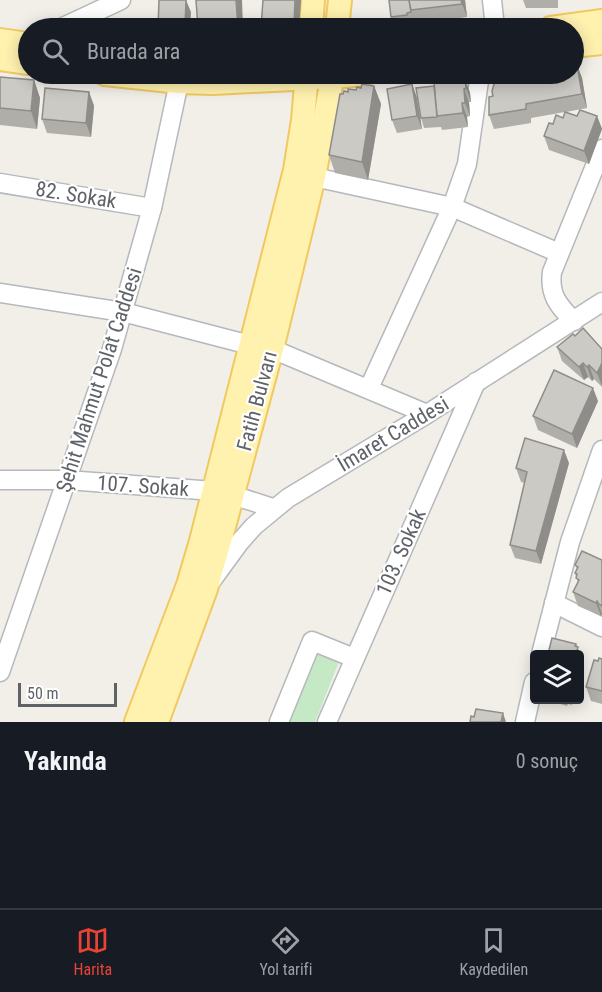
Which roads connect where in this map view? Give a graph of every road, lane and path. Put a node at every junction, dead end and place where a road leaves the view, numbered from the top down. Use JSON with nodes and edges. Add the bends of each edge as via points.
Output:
{"nodes":[{"id":1,"x":121,"y":0,"type":"edge"},
{"id":2,"x":313,"y":0,"type":"edge"},
{"id":3,"x":340,"y":0,"type":"edge"},
{"id":4,"x":492,"y":0,"type":"edge"},
{"id":5,"x":82,"y":18,"type":"edge"},
{"id":6,"x":312,"y":18,"type":"edge"},
{"id":7,"x":338,"y":18,"type":"edge"},
{"id":8,"x":494,"y":18,"type":"edge"},
{"id":9,"x":602,"y":21,"type":"edge"},
{"id":10,"x":584,"y":23,"type":"edge"},
{"id":11,"x":0,"y":40,"type":"edge"},
{"id":12,"x":18,"y":43,"type":"edge"},
{"id":13,"x":602,"y":43,"type":"edge"},
{"id":14,"x":584,"y":45,"type":"edge"},
{"id":15,"x":0,"y":59,"type":"edge"},
{"id":16,"x":18,"y":62,"type":"edge"},
{"id":17,"x":178,"y":84,"type":"edge"},
{"id":18,"x":306,"y":84,"type":"edge"},
{"id":19,"x":331,"y":84,"type":"edge"},
{"id":20,"x":479,"y":84,"type":"edge"},
{"id":21,"x":602,"y":149,"type":"edge"},
{"id":22,"x":314,"y":177,"type":"junction"},
{"id":23,"x":0,"y":183,"type":"edge"},
{"id":24,"x":452,"y":207,"type":"junction"},
{"id":25,"x":152,"y":208,"type":"junction"},
{"id":26,"x":559,"y":254,"type":"junction"},
{"id":27,"x":0,"y":293,"type":"edge"},
{"id":28,"x":602,"y":302,"type":"edge"},
{"id":29,"x":123,"y":312,"type":"junction"},
{"id":30,"x":574,"y":321,"type":"junction"},
{"id":31,"x":261,"y":347,"type":"junction"},
{"id":32,"x":476,"y":382,"type":"junction"},
{"id":33,"x":369,"y":388,"type":"junction"},
{"id":34,"x":427,"y":414,"type":"junction"},
{"id":35,"x":602,"y":450,"type":"edge"},
{"id":36,"x":0,"y":480,"type":"edge"},
{"id":37,"x":67,"y":480,"type":"junction"},
{"id":38,"x":223,"y":493,"type":"junction"},
{"id":39,"x":273,"y":508,"type":"junction"},
{"id":40,"x":206,"y":589,"type":"junction"},
{"id":41,"x":554,"y":603,"type":"junction"},
{"id":42,"x":602,"y":627,"type":"edge"},
{"id":43,"x":542,"y":650,"type":"edge"},
{"id":44,"x":354,"y":658,"type":"junction"},
{"id":45,"x":0,"y":672,"type":"edge"},
{"id":46,"x":530,"y":700,"type":"edge"},
{"id":47,"x":136,"y":722,"type":"edge"},
{"id":48,"x":157,"y":722,"type":"edge"},
{"id":49,"x":279,"y":722,"type":"edge"},
{"id":50,"x":327,"y":722,"type":"edge"},
{"id":51,"x":525,"y":722,"type":"edge"}],
"edges":[{"from":1,"to":5,"type":"street"},
{"from":2,"to":6,"type":"main road"},
{"from":3,"to":7,"type":"main road"},
{"from":4,"to":8,"type":"street"},
{"from":9,"to":10,"type":"main road"},
{"from":11,"to":12,"type":"main road"},
{"from":13,"to":14,"type":"main road"},
{"from":15,"to":16,"type":"main road"},
{"from":17,"to":25,"type":"street","name":"Şehit Mahmut Polat Caddesi"},
{"from":18,"to":31,"type":"main road","name":"Fatih Bulvarı","via":[[295,170]]},
{"from":19,"to":22,"type":"main road","name":"Fatih Bulvarı"},
{"from":20,"to":24,"type":"street","via":[[467,164]]},
{"from":21,"to":26,"type":"street"},
{"from":22,"to":24,"type":"street"},
{"from":22,"to":31,"type":"main road","name":"Fatih Bulvarı"},
{"from":23,"to":25,"type":"street","name":"82. Sokak"},
{"from":24,"to":26,"type":"street"},
{"from":24,"to":33,"type":"street"},
{"from":25,"to":29,"type":"street","name":"Şehit Mahmut Polat Caddesi"},
{"from":26,"to":30,"type":"street","via":[[550,285],[563,311]]},
{"from":27,"to":29,"type":"street"},
{"from":28,"to":30,"type":"street","name":"İmaret Caddesi"},
{"from":29,"to":31,"type":"street"},
{"from":29,"to":37,"type":"street","name":"Şehit Mahmut Polat Caddesi"},
{"from":30,"to":32,"type":"street","name":"İmaret Caddesi"},
{"from":31,"to":33,"type":"street"},
{"from":31,"to":38,"type":"main road","name":"Fatih Bulvarı"},
{"from":32,"to":34,"type":"street","name":"İmaret Caddesi"},
{"from":32,"to":44,"type":"street","name":"103. Sokak"},
{"from":33,"to":34,"type":"street"},
{"from":34,"to":39,"type":"street","name":"İmaret Caddesi"},
{"from":35,"to":41,"type":"street"},
{"from":36,"to":37,"type":"street","name":"107. Sokak"},
{"from":37,"to":38,"type":"street","name":"107. Sokak"},
{"from":37,"to":45,"type":"street","name":"Şehit Mahmut Polat Caddesi"},
{"from":38,"to":39,"type":"street","name":"107. Sokak"},
{"from":38,"to":40,"type":"main road","name":"Fatih Bulvarı"},
{"from":38,"to":47,"type":"main road","name":"Fatih Bulvarı"},
{"from":39,"to":40,"type":"street","name":"İmaret Caddesi","via":[[239,543]]},
{"from":40,"to":48,"type":"main road","name":"Fatih Bulvarı"},
{"from":41,"to":42,"type":"street"},
{"from":41,"to":43,"type":"street"},
{"from":44,"to":49,"type":"street","via":[[312,641]]},
{"from":44,"to":50,"type":"street","name":"103. Sokak"},
{"from":46,"to":51,"type":"street"}]}
